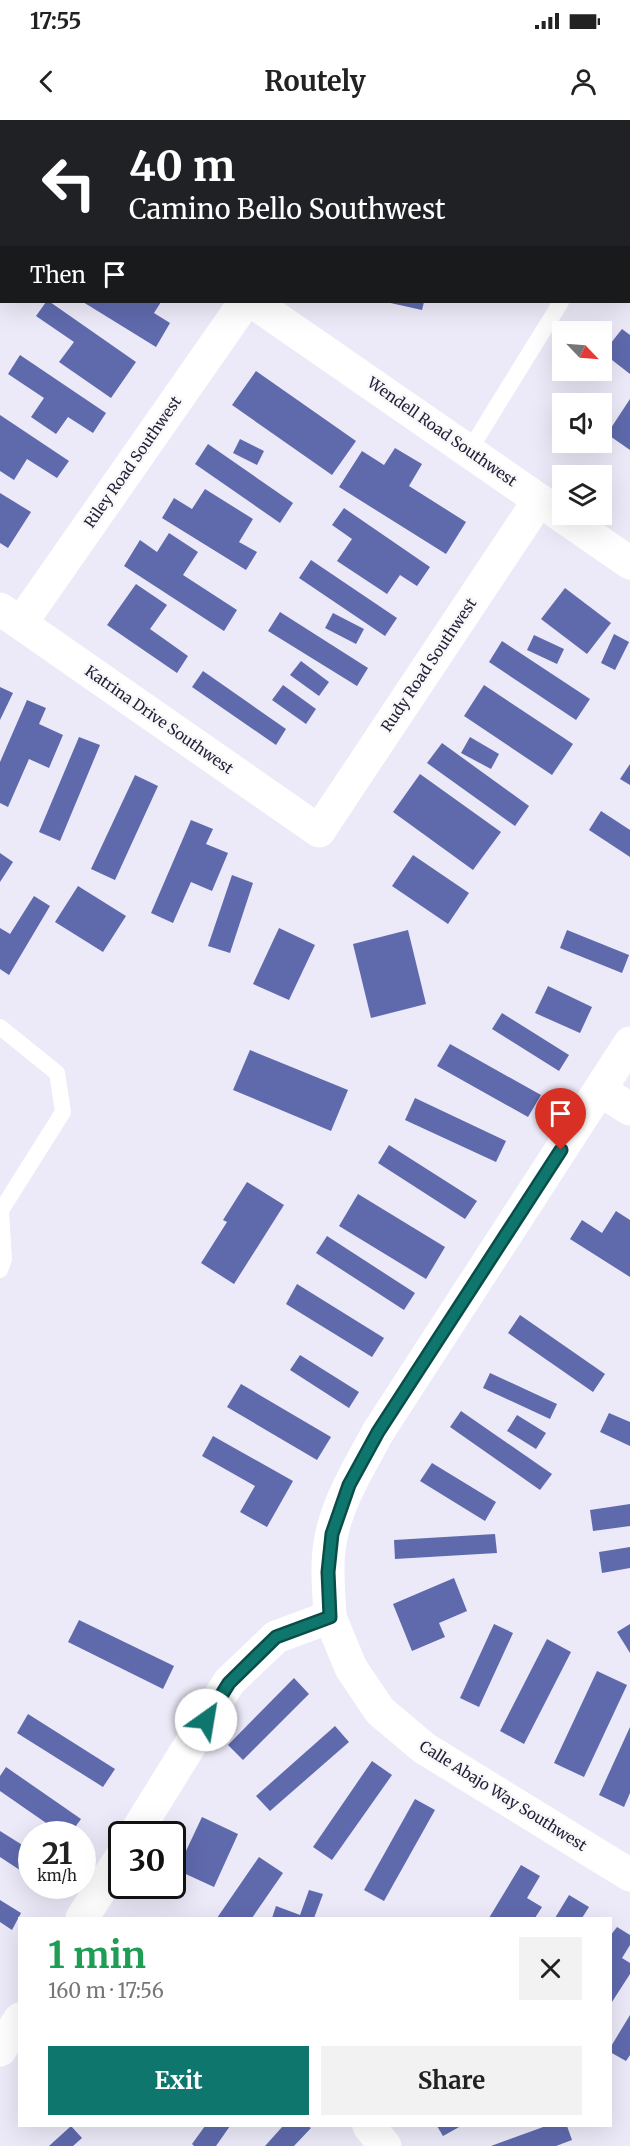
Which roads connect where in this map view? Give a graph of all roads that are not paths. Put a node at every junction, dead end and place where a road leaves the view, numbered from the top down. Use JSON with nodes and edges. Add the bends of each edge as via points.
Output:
{"nodes":[{"id":1,"x":244,"y":303,"type":"edge"},
{"id":2,"x":254,"y":303,"type":"edge"},
{"id":3,"x":560,"y":303,"type":"edge"},
{"id":4,"x":469,"y":451,"type":"junction"},
{"id":5,"x":539,"y":500,"type":"junction"},
{"id":6,"x":630,"y":563,"type":"edge"},
{"id":7,"x":10,"y":616,"type":"edge"},
{"id":8,"x":319,"y":831,"type":"joint"},
{"id":9,"x":0,"y":1027,"type":"edge"},
{"id":10,"x":630,"y":1043,"type":"edge"},
{"id":11,"x":600,"y":1090,"type":"junction"},
{"id":12,"x":630,"y":1109,"type":"edge"},
{"id":13,"x":1,"y":1212,"type":"edge"},
{"id":14,"x":0,"y":1270,"type":"edge"},
{"id":15,"x":330,"y":1617,"type":"junction"},
{"id":16,"x":143,"y":1821,"type":"edge"},
{"id":17,"x":630,"y":1875,"type":"edge"},
{"id":18,"x":108,"y":1884,"type":"edge"},
{"id":19,"x":93,"y":1915,"type":"edge"},
{"id":20,"x":18,"y":2022,"type":"edge"},
{"id":21,"x":0,"y":2050,"type":"edge"},
{"id":22,"x":370,"y":2127,"type":"edge"},
{"id":23,"x":385,"y":2146,"type":"edge"}],
"edges":[{"from":1,"to":7,"type":"street","name":"Riley Road Southwest"},
{"from":2,"to":4,"type":"street","name":"Wendell Road Southwest"},
{"from":3,"to":4,"type":"lane"},
{"from":4,"to":5,"type":"street","name":"Wendell Road Southwest"},
{"from":5,"to":6,"type":"street","name":"Wendell Road Southwest"},
{"from":5,"to":8,"type":"street","name":"Rudy Road Southwest"},
{"from":7,"to":8,"type":"street","name":"Katrina Drive Southwest"},
{"from":9,"to":13,"type":"lane","via":[[57,1073],[63,1112]]},
{"from":10,"to":11,"type":"street","name":"Calle Abajo Way Southwest"},
{"from":11,"to":12,"type":"street"},
{"from":11,"to":15,"type":"street","name":"Calle Abajo Way Southwest","via":[[378,1432],[349,1485],[332,1534],[328,1572]]},
{"from":13,"to":14,"type":"lane","via":[[4,1259]]},
{"from":15,"to":16,"type":"street","via":[[276,1637],[229,1683]]},
{"from":15,"to":17,"type":"street","name":"Calle Abajo Way Southwest","via":[[351,1668],[380,1711],[424,1748]]},
{"from":18,"to":19,"type":"street"},
{"from":20,"to":21,"type":"street"},
{"from":22,"to":23,"type":"street"}]}
